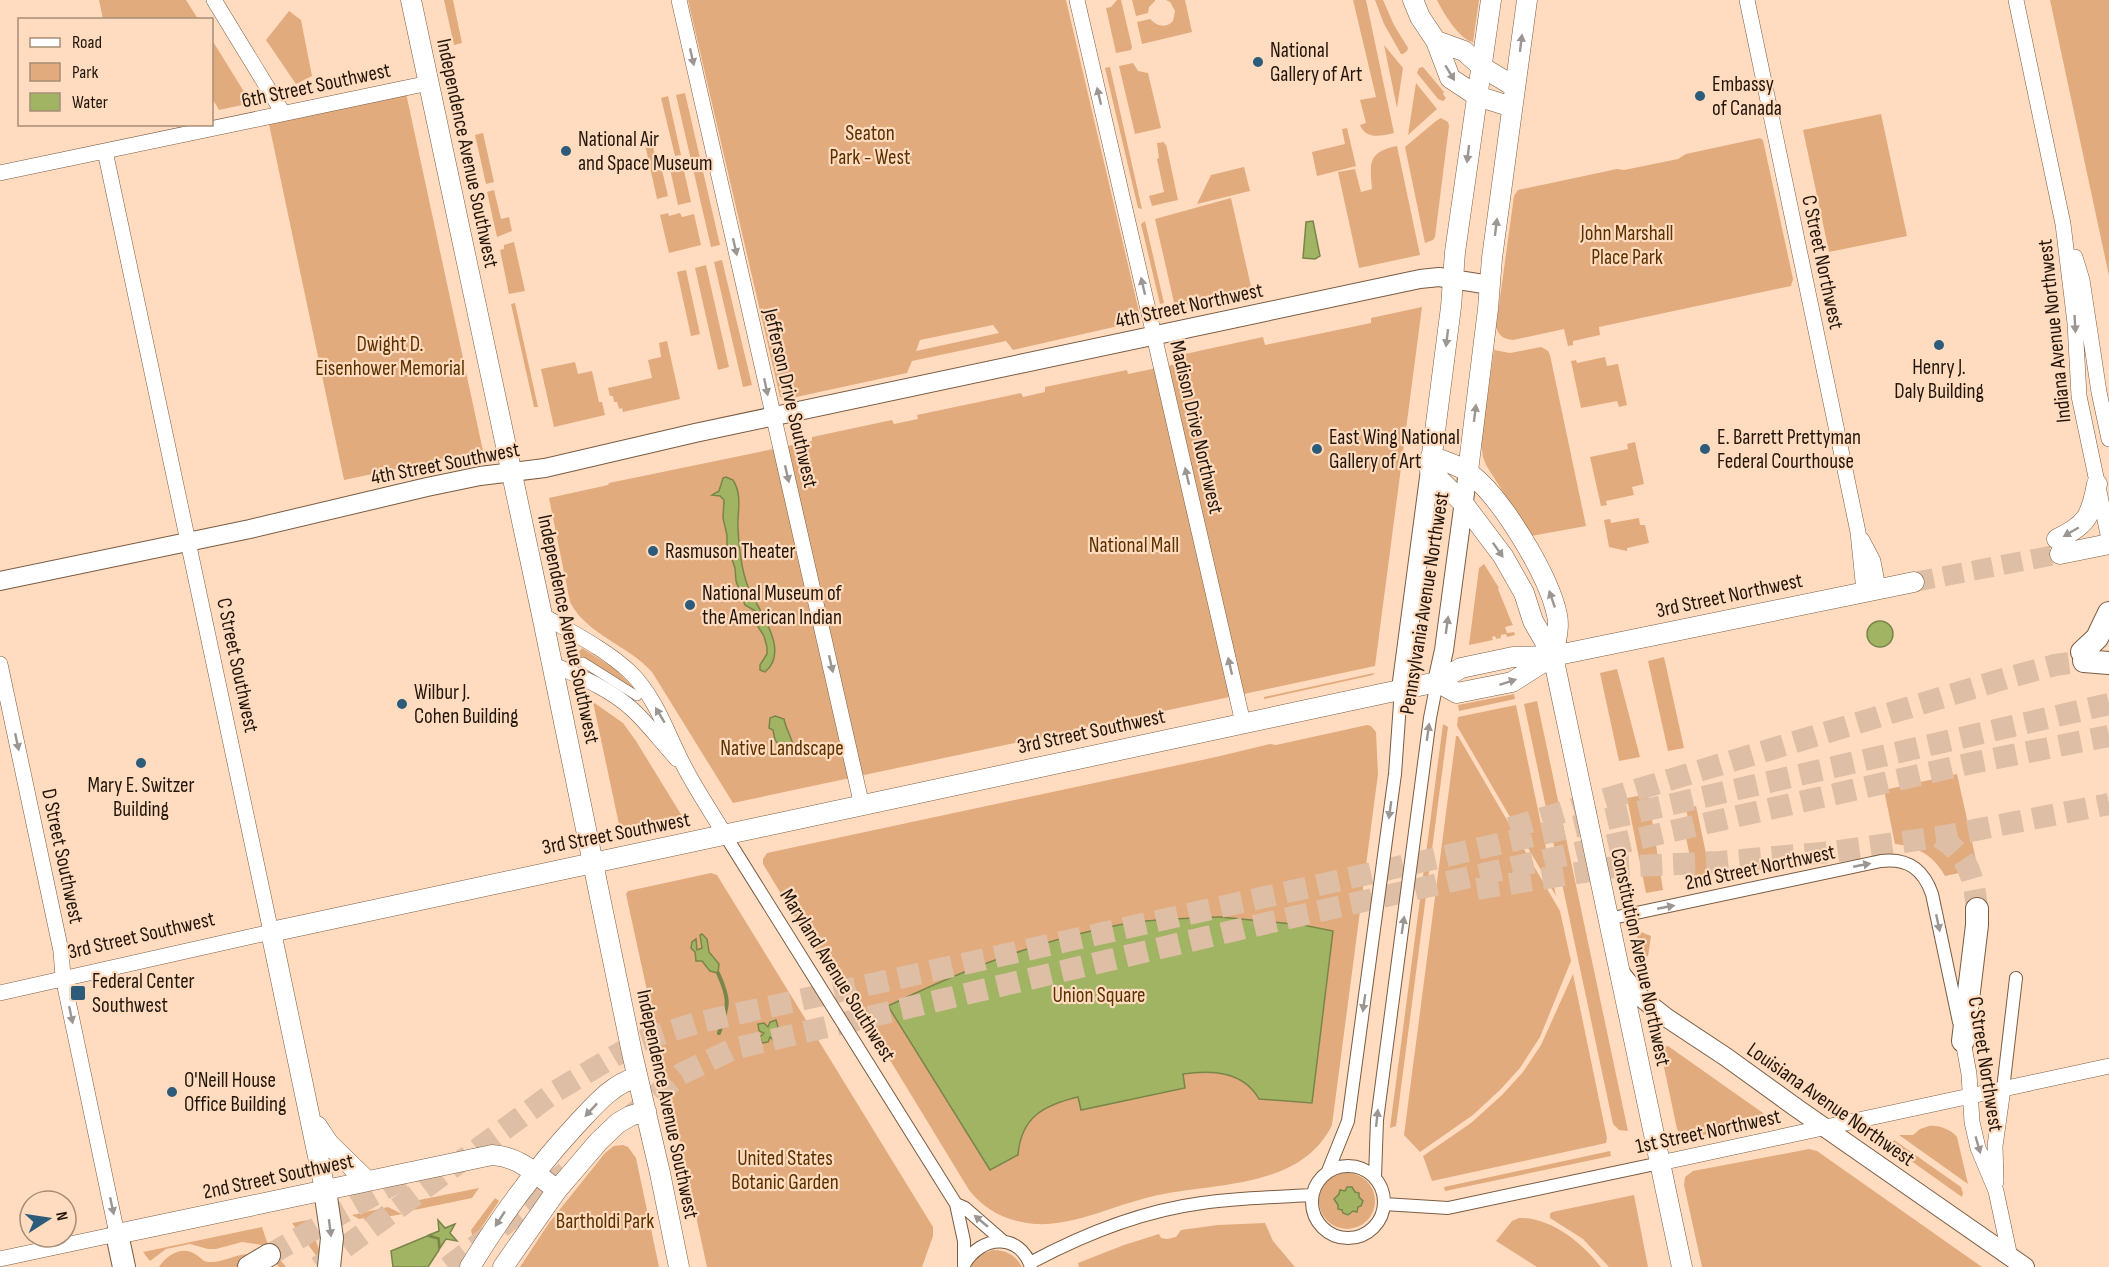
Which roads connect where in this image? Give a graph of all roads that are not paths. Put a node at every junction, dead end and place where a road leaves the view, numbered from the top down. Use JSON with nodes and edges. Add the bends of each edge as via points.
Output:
{"nodes":[{"id":1,"x":214,"y":0,"type":"edge"},
{"id":2,"x":411,"y":0,"type":"edge"},
{"id":3,"x":679,"y":0,"type":"edge"},
{"id":4,"x":1077,"y":0,"type":"edge"},
{"id":5,"x":1413,"y":0,"type":"edge"},
{"id":6,"x":1491,"y":0,"type":"edge"},
{"id":7,"x":1527,"y":0,"type":"edge"},
{"id":8,"x":1747,"y":0,"type":"edge"},
{"id":9,"x":2020,"y":4,"type":"edge"},
{"id":10,"x":1436,"y":40,"type":"junction"},
{"id":11,"x":1482,"y":67,"type":"junction"},
{"id":12,"x":429,"y":83,"type":"junction"},
{"id":13,"x":1515,"y":87,"type":"junction"},
{"id":14,"x":1477,"y":96,"type":"junction"},
{"id":15,"x":1512,"y":107,"type":"junction"},
{"id":16,"x":283,"y":113,"type":"junction"},
{"id":17,"x":105,"y":151,"type":"junction"},
{"id":18,"x":0,"y":173,"type":"edge"},
{"id":19,"x":2063,"y":224,"type":"junction"},
{"id":20,"x":1453,"y":279,"type":"junction"},
{"id":21,"x":1490,"y":285,"type":"junction"},
{"id":22,"x":1154,"y":335,"type":"junction"},
{"id":23,"x":2102,"y":371,"type":"edge"},
{"id":24,"x":2077,"y":376,"type":"junction"},
{"id":25,"x":899,"y":390,"type":"joint"},
{"id":26,"x":774,"y":417,"type":"junction"},
{"id":27,"x":2109,"y":439,"type":"edge"},
{"id":28,"x":1431,"y":463,"type":"junction"},
{"id":29,"x":1468,"y":471,"type":"junction"},
{"id":30,"x":512,"y":472,"type":"junction"},
{"id":31,"x":2097,"y":484,"type":"junction"},
{"id":32,"x":1464,"y":503,"type":"junction"},
{"id":33,"x":2109,"y":539,"type":"edge"},
{"id":34,"x":187,"y":542,"type":"junction"},
{"id":35,"x":2109,"y":544,"type":"edge"},
{"id":36,"x":0,"y":581,"type":"edge"},
{"id":37,"x":1914,"y":582,"type":"tunnel mouth"},
{"id":38,"x":1871,"y":589,"type":"junction"},
{"id":39,"x":2109,"y":613,"type":"edge"},
{"id":40,"x":542,"y":615,"type":"junction"},
{"id":41,"x":1553,"y":656,"type":"junction"},
{"id":42,"x":583,"y":662,"type":"dead end"},
{"id":43,"x":2109,"y":663,"type":"edge"},
{"id":44,"x":0,"y":664,"type":"edge"},
{"id":45,"x":552,"y":664,"type":"junction"},
{"id":46,"x":1437,"y":682,"type":"junction"},
{"id":47,"x":1401,"y":689,"type":"junction"},
{"id":48,"x":637,"y":696,"type":"dead end"},
{"id":49,"x":1243,"y":723,"type":"junction"},
{"id":50,"x":685,"y":767,"type":"junction"},
{"id":51,"x":862,"y":806,"type":"junction"},
{"id":52,"x":725,"y":835,"type":"junction"},
{"id":53,"x":593,"y":864,"type":"junction"},
{"id":54,"x":1918,"y":869,"type":"joint"},
{"id":55,"x":1977,"y":909,"type":"tunnel mouth"},
{"id":56,"x":1608,"y":919,"type":"junction"},
{"id":57,"x":271,"y":932,"type":"junction"},
{"id":58,"x":1618,"y":970,"type":"junction"},
{"id":59,"x":63,"y":977,"type":"junction"},
{"id":60,"x":2016,"y":978,"type":"dead end"},
{"id":61,"x":0,"y":993,"type":"edge"},
{"id":62,"x":1963,"y":1041,"type":"junction"},
{"id":63,"x":2109,"y":1066,"type":"edge"},
{"id":64,"x":637,"y":1077,"type":"junction"},
{"id":65,"x":2003,"y":1089,"type":"junction"},
{"id":66,"x":1970,"y":1096,"type":"junction"},
{"id":67,"x":646,"y":1111,"type":"junction"},
{"id":68,"x":310,"y":1116,"type":"junction"},
{"id":69,"x":1825,"y":1127,"type":"junction"},
{"id":70,"x":1660,"y":1163,"type":"junction"},
{"id":71,"x":1328,"y":1171,"type":"junction"},
{"id":72,"x":535,"y":1174,"type":"junction"},
{"id":73,"x":1375,"y":1177,"type":"junction"},
{"id":74,"x":367,"y":1181,"type":"junction"},
{"id":75,"x":325,"y":1190,"type":"junction"},
{"id":76,"x":557,"y":1190,"type":"junction"},
{"id":77,"x":1996,"y":1191,"type":"junction"},
{"id":78,"x":1312,"y":1196,"type":"junction"},
{"id":79,"x":956,"y":1204,"type":"junction"},
{"id":80,"x":1384,"y":1204,"type":"junction"},
{"id":81,"x":117,"y":1234,"type":"junction"},
{"id":82,"x":1004,"y":1242,"type":"junction"},
{"id":83,"x":269,"y":1254,"type":"tunnel mouth"},
{"id":84,"x":0,"y":1259,"type":"edge"},
{"id":85,"x":2016,"y":1264,"type":"edge"},
{"id":86,"x":1031,"y":1265,"type":"edge"},
{"id":87,"x":964,"y":1266,"type":"edge"},
{"id":88,"x":124,"y":1267,"type":"edge"},
{"id":89,"x":249,"y":1267,"type":"edge"},
{"id":90,"x":329,"y":1267,"type":"edge"},
{"id":91,"x":470,"y":1267,"type":"edge"},
{"id":92,"x":503,"y":1267,"type":"edge"},
{"id":93,"x":679,"y":1267,"type":"edge"},
{"id":94,"x":1682,"y":1267,"type":"edge"}],
"edges":[{"from":1,"to":16,"type":"street"},
{"from":2,"to":12,"type":"main road","name":"Independence Avenue Southwest"},
{"from":3,"to":26,"type":"street","name":"Jefferson Drive Southwest","one_way":true},
{"from":22,"to":4,"type":"street","name":"Madison Drive Northwest","one_way":true},
{"from":5,"to":10,"type":"main road"},
{"from":6,"to":11,"type":"main road","name":"Pennsylvania Avenue Northwest"},
{"from":13,"to":7,"type":"main road","name":"Pennsylvania Avenue Northwest","one_way":true},
{"from":8,"to":38,"type":"street","name":"C Street Northwest"},
{"from":9,"to":19,"type":"street","name":"Indiana Avenue Northwest"},
{"from":10,"to":11,"type":"main road","via":[[1464,51]]},
{"from":10,"to":14,"type":"main road","one_way":true,"via":[[1450,78]]},
{"from":11,"to":13,"type":"main road"},
{"from":11,"to":14,"type":"main road","name":"Pennsylvania Avenue Northwest"},
{"from":12,"to":16,"type":"street","name":"6th Street Southwest"},
{"from":12,"to":30,"type":"main road","name":"Independence Avenue Southwest"},
{"from":13,"to":15,"type":"main road","name":"Pennsylvania Avenue Northwest"},
{"from":14,"to":15,"type":"main road"},
{"from":14,"to":20,"type":"main road","name":"Pennsylvania Avenue Northwest","one_way":true},
{"from":21,"to":15,"type":"main road","name":"Pennsylvania Avenue Northwest","one_way":true},
{"from":16,"to":17,"type":"street","name":"6th Street Southwest"},
{"from":17,"to":18,"type":"street","name":"6th Street Southwest"},
{"from":17,"to":34,"type":"street","name":"C Street Southwest"},
{"from":19,"to":23,"type":"street","name":"Indiana Avenue Northwest","via":[[2082,280]]},
{"from":19,"to":24,"type":"street","name":"Indiana Avenue Northwest","one_way":true},
{"from":20,"to":21,"type":"main road","name":"4th Street Northwest"},
{"from":20,"to":22,"type":"main road","name":"4th Street Northwest","via":[[1420,279]]},
{"from":20,"to":28,"type":"main road","name":"Pennsylvania Avenue Northwest","one_way":true},
{"from":29,"to":21,"type":"main road","name":"Pennsylvania Avenue Northwest","one_way":true},
{"from":22,"to":25,"type":"main road","name":"4th Street Northwest"},
{"from":49,"to":22,"type":"street","name":"Madison Drive Northwest","one_way":true},
{"from":23,"to":24,"type":"street"},
{"from":23,"to":27,"type":"street","name":"Indiana Avenue Northwest"},
{"from":24,"to":31,"type":"street","name":"Indiana Avenue Northwest"},
{"from":25,"to":26,"type":"main road","name":"4th Street Southwest"},
{"from":26,"to":30,"type":"main road","name":"4th Street Southwest"},
{"from":26,"to":51,"type":"street","name":"Jefferson Drive Southwest","one_way":true},
{"from":28,"to":29,"type":"main road","name":"Constitution Avenue Northwest"},
{"from":28,"to":32,"type":"main road","name":"Constitution Avenue Northwest"},
{"from":28,"to":47,"type":"main road","name":"Pennsylvania Avenue Northwest"},
{"from":29,"to":32,"type":"main road","name":"Pennsylvania Avenue Northwest"},
{"from":41,"to":29,"type":"main road","name":"Constitution Avenue Northwest","one_way":true,"via":[[1558,618],[1543,576],[1492,495]]},
{"from":30,"to":34,"type":"main road","name":"4th Street Southwest","via":[[427,487]]},
{"from":30,"to":40,"type":"main road","name":"Independence Avenue Southwest"},
{"from":31,"to":33,"type":"street","name":"Indiana Avenue Northwest"},
{"from":31,"to":35,"type":"main road","one_way":true,"via":[[2087,519],[2059,546]]},
{"from":32,"to":41,"type":"main road","name":"Constitution Avenue Northwest","one_way":true,"via":[[1514,575]]},
{"from":46,"to":32,"type":"main road","name":"Pennsylvania Avenue Northwest","one_way":true},
{"from":34,"to":36,"type":"main road","name":"4th Street Southwest"},
{"from":34,"to":57,"type":"street","name":"C Street Southwest"},
{"from":37,"to":38,"type":"main road","name":"3rd Street Northwest"},
{"from":38,"to":41,"type":"main road","name":"3rd Street Northwest"},
{"from":39,"to":43,"type":"highway","via":[[2083,657]]},
{"from":40,"to":45,"type":"main road","name":"Independence Avenue Southwest"},
{"from":50,"to":40,"type":"street","name":"Maryland Avenue Southwest","one_way":true,"via":[[666,726],[630,672]]},
{"from":41,"to":46,"type":"main road","name":"3rd Street Northwest","via":[[1513,657],[1461,668]]},
{"from":41,"to":56,"type":"main road","name":"Constitution Avenue Northwest"},
{"from":42,"to":48,"type":"street"},
{"from":44,"to":59,"type":"street","name":"D Street Southwest","one_way":true,"via":[[61,951]]},
{"from":45,"to":50,"type":"street","name":"Maryland Avenue Southwest","via":[[619,699]]},
{"from":45,"to":53,"type":"main road","name":"Independence Avenue Southwest"},
{"from":46,"to":47,"type":"main road","name":"3rd Street Northwest"},
{"from":73,"to":46,"type":"street","name":"Pennsylvania Avenue Northwest","one_way":true,"via":[[1377,1120]]},
{"from":47,"to":49,"type":"main road","name":"3rd Street Northwest"},
{"from":47,"to":71,"type":"street","name":"Pennsylvania Avenue Northwest","one_way":true,"via":[[1395,774],[1348,1121]]},
{"from":49,"to":51,"type":"main road","name":"3rd Street Southwest"},
{"from":50,"to":52,"type":"street","name":"Maryland Avenue Southwest"},
{"from":51,"to":52,"type":"main road","name":"3rd Street Southwest"},
{"from":52,"to":53,"type":"main road","name":"3rd Street Southwest"},
{"from":52,"to":79,"type":"street","name":"Maryland Avenue Southwest"},
{"from":53,"to":57,"type":"main road","name":"3rd Street Southwest"},
{"from":53,"to":64,"type":"main road","name":"Independence Avenue Southwest"},
{"from":56,"to":54,"type":"street","name":"2nd Street Northwest","one_way":true,"via":[[1881,861],[1899,860]]},
{"from":54,"to":62,"type":"street","name":"C Street Northwest","one_way":true,"via":[[1932,894]]},
{"from":55,"to":62,"type":"highway"},
{"from":56,"to":58,"type":"main road","name":"Constitution Avenue Northwest"},
{"from":57,"to":59,"type":"street","name":"3rd Street Southwest"},
{"from":57,"to":68,"type":"main road","name":"C Street Southwest"},
{"from":58,"to":69,"type":"main road","name":"Louisiana Avenue Northwest","via":[[1647,1003]]},
{"from":58,"to":70,"type":"main road","name":"Constitution Avenue Northwest"},
{"from":59,"to":61,"type":"street","name":"3rd Street Southwest"},
{"from":59,"to":81,"type":"street","name":"D Street Southwest","one_way":true},
{"from":60,"to":65,"type":"street"},
{"from":62,"to":66,"type":"street","name":"C Street Northwest"},
{"from":63,"to":65,"type":"street","name":"1st Street Northwest"},
{"from":64,"to":67,"type":"main road","name":"Independence Avenue Southwest"},
{"from":64,"to":72,"type":"main road","one_way":true,"via":[[608,1091],[552,1150]]},
{"from":65,"to":66,"type":"street","name":"1st Street Northwest"},
{"from":65,"to":77,"type":"street","via":[[1995,1146]]},
{"from":66,"to":69,"type":"street","name":"1st Street Northwest"},
{"from":66,"to":77,"type":"street","name":"C Street Northwest","one_way":true,"via":[[1978,1148]]},
{"from":67,"to":76,"type":"main road","via":[[630,1116],[608,1132]]},
{"from":67,"to":93,"type":"main road","name":"Independence Avenue Southwest"},
{"from":68,"to":74,"type":"main road","via":[[329,1144]]},
{"from":68,"to":75,"type":"main road","name":"C Street Southwest"},
{"from":69,"to":70,"type":"street","name":"1st Street Northwest"},
{"from":69,"to":85,"type":"main road","name":"Louisiana Avenue Northwest"},
{"from":70,"to":80,"type":"street","name":"1st Street Northwest","via":[[1448,1208]]},
{"from":70,"to":94,"type":"main road","name":"Constitution Avenue Northwest"},
{"from":71,"to":73,"type":"street","via":[[1352,1166]]},
{"from":71,"to":78,"type":"street"},
{"from":72,"to":74,"type":"main road","name":"2nd Street Southwest","via":[[508,1156],[492,1155]]},
{"from":72,"to":76,"type":"main road","name":"2nd Street Southwest"},
{"from":72,"to":91,"type":"main road","one_way":true,"via":[[511,1202]]},
{"from":73,"to":80,"type":"street"},
{"from":74,"to":75,"type":"main road","name":"2nd Street Southwest"},
{"from":75,"to":81,"type":"main road","name":"2nd Street Southwest"},
{"from":75,"to":90,"type":"highway","one_way":true,"via":[[332,1238]]},
{"from":76,"to":92,"type":"main road"},
{"from":77,"to":85,"type":"street","name":"C Street Northwest"},
{"from":78,"to":80,"type":"street","via":[[1319,1223],[1332,1234],[1348,1238],[1371,1230]]},
{"from":78,"to":86,"type":"street","via":[[1203,1203],[1161,1211],[1075,1240]]},
{"from":82,"to":79,"type":"street","name":"Maryland Avenue Southwest","one_way":true},
{"from":79,"to":87,"type":"street","name":"Maryland Avenue Southwest","via":[[964,1241]]},
{"from":81,"to":84,"type":"street","name":"2nd Street Southwest"},
{"from":81,"to":88,"type":"highway"},
{"from":82,"to":86,"type":"street","name":"Maryland Avenue Southwest","via":[[1021,1251]]},
{"from":82,"to":87,"type":"street","via":[[980,1246]]},
{"from":83,"to":89,"type":"highway"}]}
